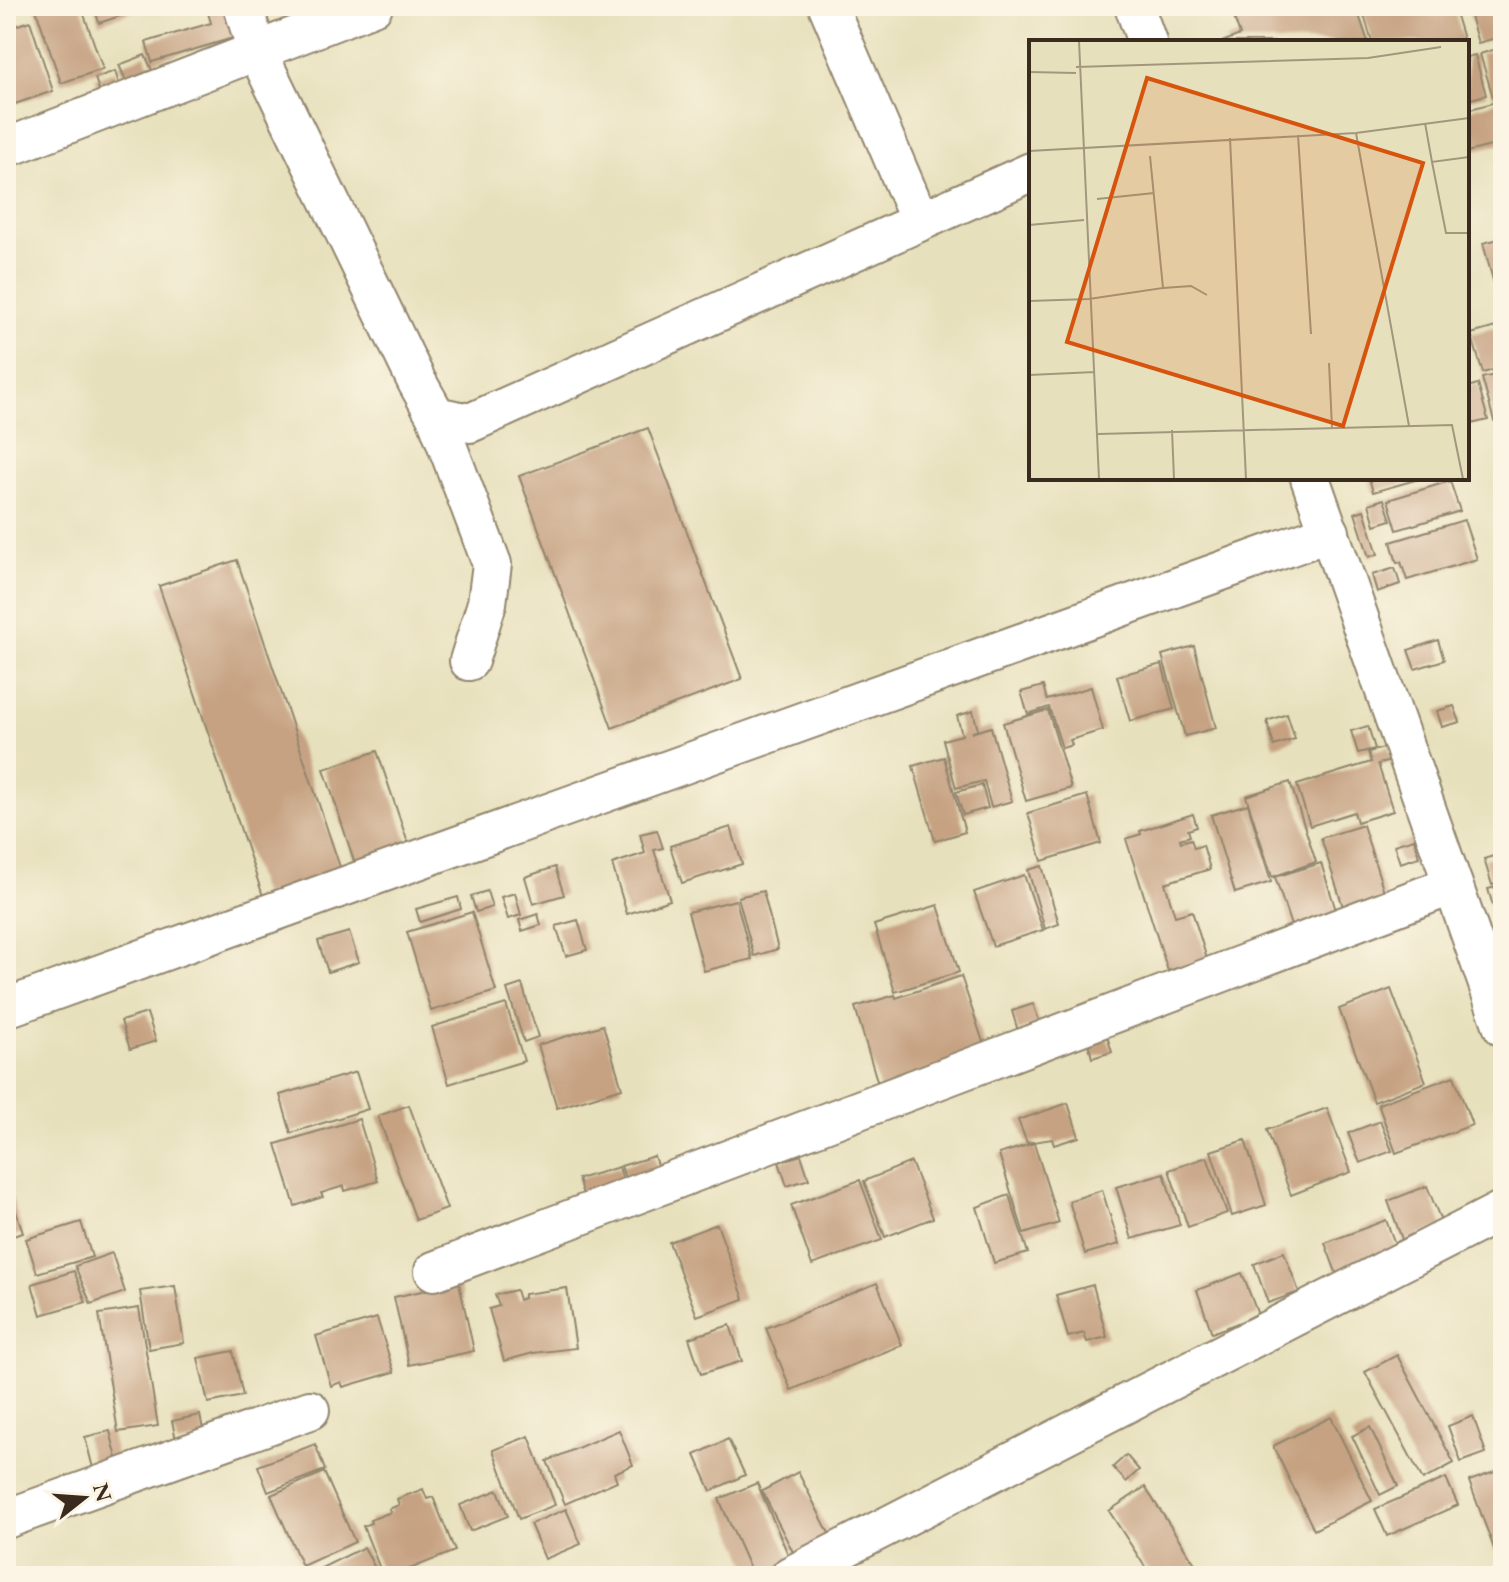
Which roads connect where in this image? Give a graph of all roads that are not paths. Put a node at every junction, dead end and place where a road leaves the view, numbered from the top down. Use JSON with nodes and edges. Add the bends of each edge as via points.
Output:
{"nodes":[{"id":1,"x":243,"y":6,"type":"edge"},
{"id":2,"x":373,"y":6,"type":"edge"},
{"id":3,"x":828,"y":6,"type":"edge"},
{"id":4,"x":1134,"y":6,"type":"edge"},
{"id":5,"x":1146,"y":40,"type":"edge"},
{"id":6,"x":257,"y":51,"type":"junction"},
{"id":7,"x":6,"y":148,"type":"edge"},
{"id":8,"x":1029,"y":173,"type":"edge"},
{"id":9,"x":920,"y":221,"type":"junction"},
{"id":10,"x":436,"y":416,"type":"junction"},
{"id":11,"x":1311,"y":480,"type":"edge"},
{"id":12,"x":1330,"y":532,"type":"junction"},
{"id":13,"x":469,"y":661,"type":"dead end"},
{"id":14,"x":1453,"y":885,"type":"junction"},
{"id":15,"x":6,"y":1008,"type":"edge"},
{"id":16,"x":1503,"y":1027,"type":"edge"},
{"id":17,"x":1503,"y":1210,"type":"edge"},
{"id":18,"x":434,"y":1271,"type":"dead end"},
{"id":19,"x":310,"y":1410,"type":"dead end"},
{"id":20,"x":6,"y":1519,"type":"edge"},
{"id":21,"x":790,"y":1576,"type":"edge"}],
"edges":[{"from":1,"to":6,"type":"street"},
{"from":2,"to":6,"type":"street"},
{"from":3,"to":9,"type":"street"},
{"from":4,"to":5,"type":"street"},
{"from":6,"to":7,"type":"street"},
{"from":6,"to":10,"type":"street"},
{"from":8,"to":9,"type":"street"},
{"from":9,"to":10,"type":"street","via":[[470,423]]},
{"from":10,"to":13,"type":"street","via":[[492,564],[487,603]]},
{"from":11,"to":12,"type":"street"},
{"from":12,"to":14,"type":"street"},
{"from":12,"to":15,"type":"street"},
{"from":14,"to":16,"type":"street"},
{"from":14,"to":18,"type":"street"},
{"from":17,"to":21,"type":"street"},
{"from":19,"to":20,"type":"street"}]}
